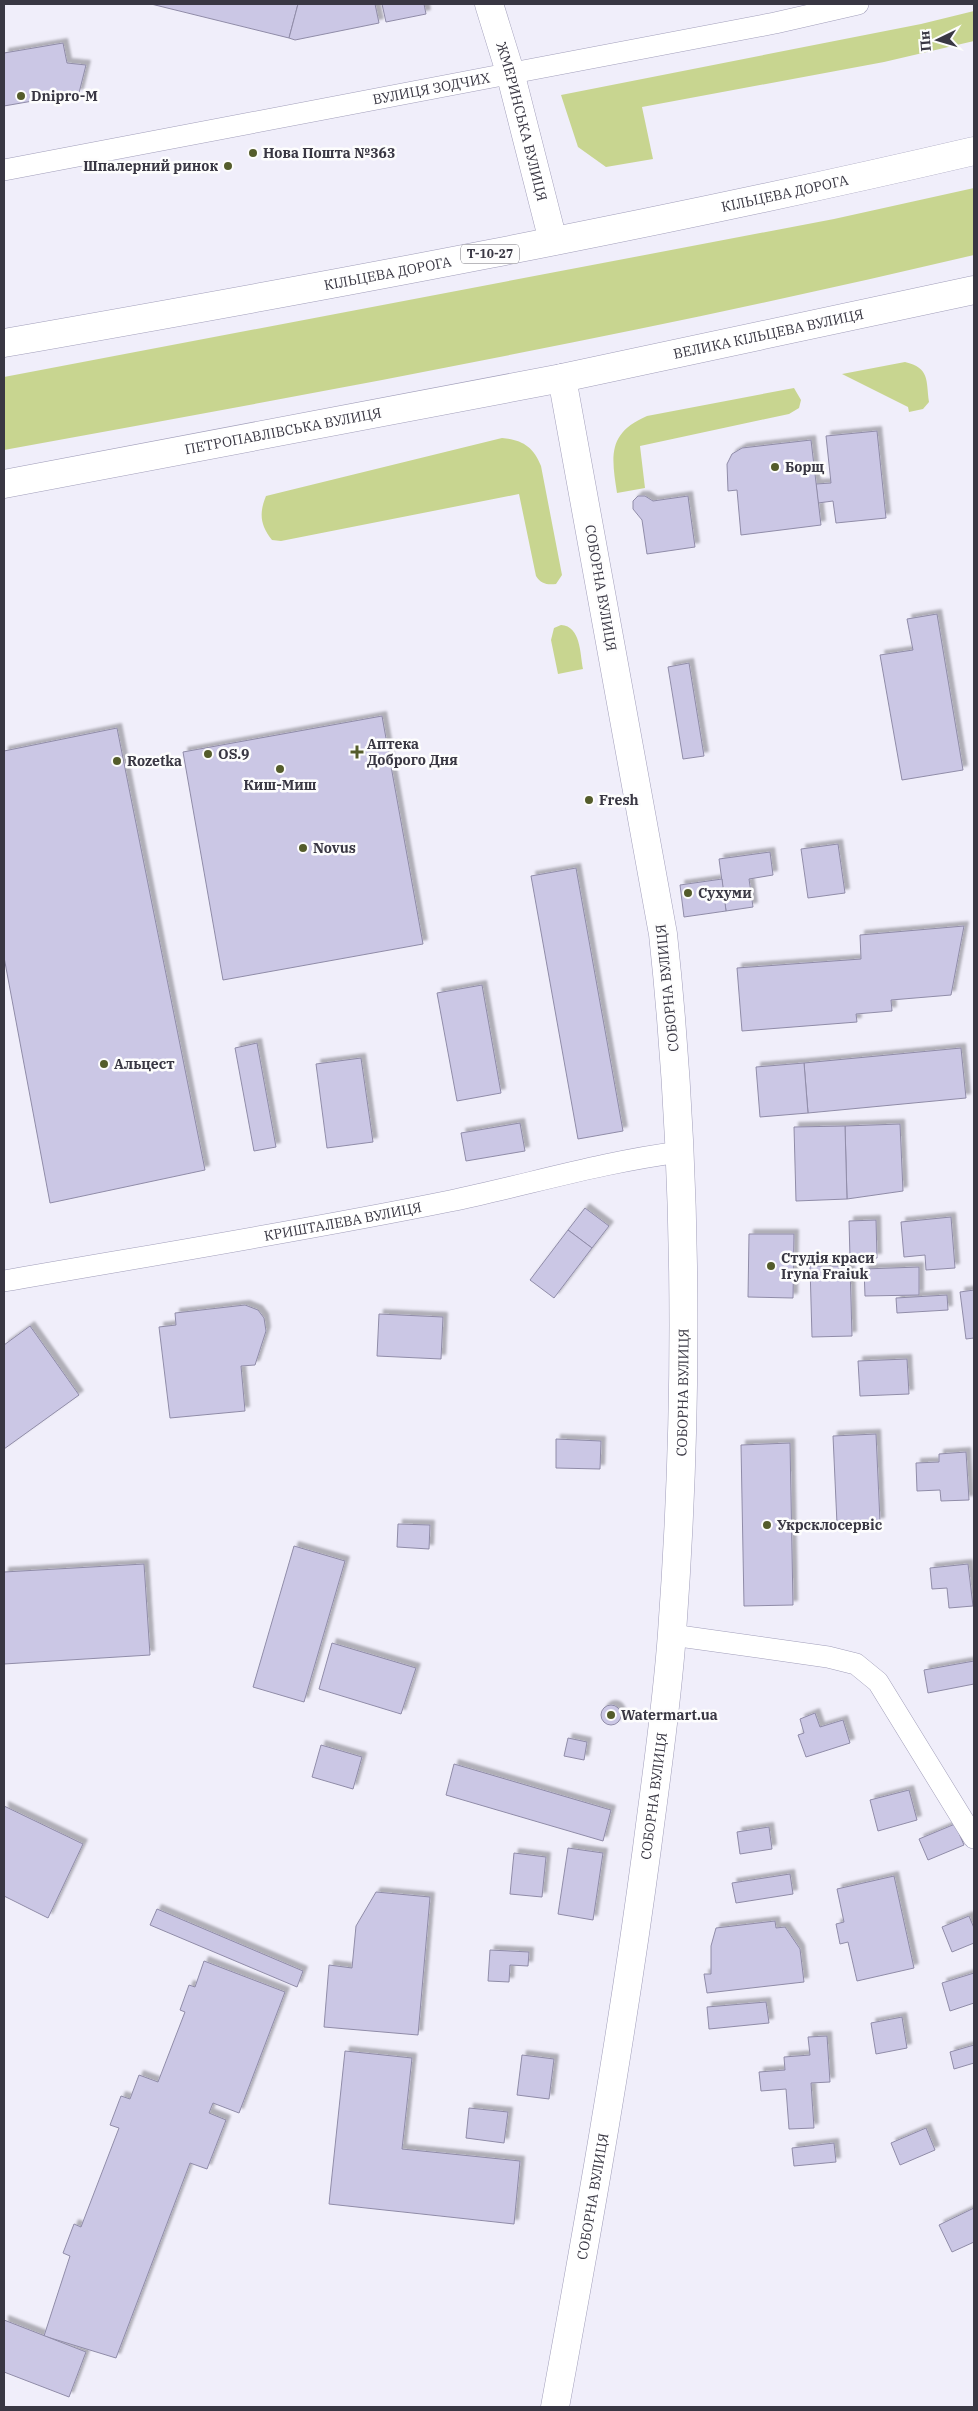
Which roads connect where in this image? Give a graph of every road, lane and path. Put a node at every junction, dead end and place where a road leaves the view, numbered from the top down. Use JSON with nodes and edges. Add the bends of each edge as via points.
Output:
{"nodes":[{"id":1,"x":489,"y":4,"type":"edge"},
{"id":2,"x":858,"y":4,"type":"edge"},
{"id":3,"x":510,"y":72,"type":"junction"},
{"id":4,"x":974,"y":151,"type":"edge"},
{"id":5,"x":4,"y":170,"type":"edge"},
{"id":6,"x":553,"y":241,"type":"junction"},
{"id":7,"x":974,"y":290,"type":"edge"},
{"id":8,"x":4,"y":343,"type":"edge"},
{"id":9,"x":562,"y":378,"type":"junction"},
{"id":10,"x":4,"y":484,"type":"edge"},
{"id":11,"x":680,"y":1152,"type":"junction"},
{"id":12,"x":4,"y":1282,"type":"edge"},
{"id":13,"x":672,"y":1636,"type":"junction"},
{"id":14,"x":974,"y":1838,"type":"edge"},
{"id":15,"x":555,"y":2407,"type":"edge"}],
"edges":[{"from":1,"to":3,"type":"main road","name":"ЖМЕРИНСЬКА ВУЛИЦЯ"},
{"from":2,"to":3,"type":"street","name":"ВУЛИЦЯ ЗОДЧИХ"},
{"from":3,"to":5,"type":"street","name":"ВУЛИЦЯ ЗОДЧИХ"},
{"from":3,"to":6,"type":"main road","name":"ЖМЕРИНСЬКА ВУЛИЦЯ"},
{"from":4,"to":6,"type":"main road","name":"КІЛЬЦЕВА ДОРОГА","number":"Т-10-27"},
{"from":6,"to":8,"type":"main road","name":"КІЛЬЦЕВА ДОРОГА","number":"Т-10-27","via":[[428,267]]},
{"from":7,"to":9,"type":"main road","name":"ВЕЛИКА КІЛЬЦЕВА ВУЛИЦЯ"},
{"from":9,"to":10,"type":"main road","name":"ПЕТРОПАВЛІВСЬКА ВУЛИЦЯ"},
{"from":9,"to":11,"type":"main road","name":"СОБОРНА ВУЛИЦЯ","via":[[663,934]]},
{"from":11,"to":12,"type":"street","name":"КРИШТАЛЕВА ВУЛИЦЯ","via":[[643,1157],[291,1232]]},
{"from":11,"to":13,"type":"main road","name":"СОБОРНА ВУЛИЦЯ","via":[[683,1394]]},
{"from":13,"to":14,"type":"street","via":[[828,1657],[856,1664],[878,1682]]},
{"from":13,"to":15,"type":"main road","name":"СОБОРНА ВУЛИЦЯ","via":[[636,1929]]}]}
